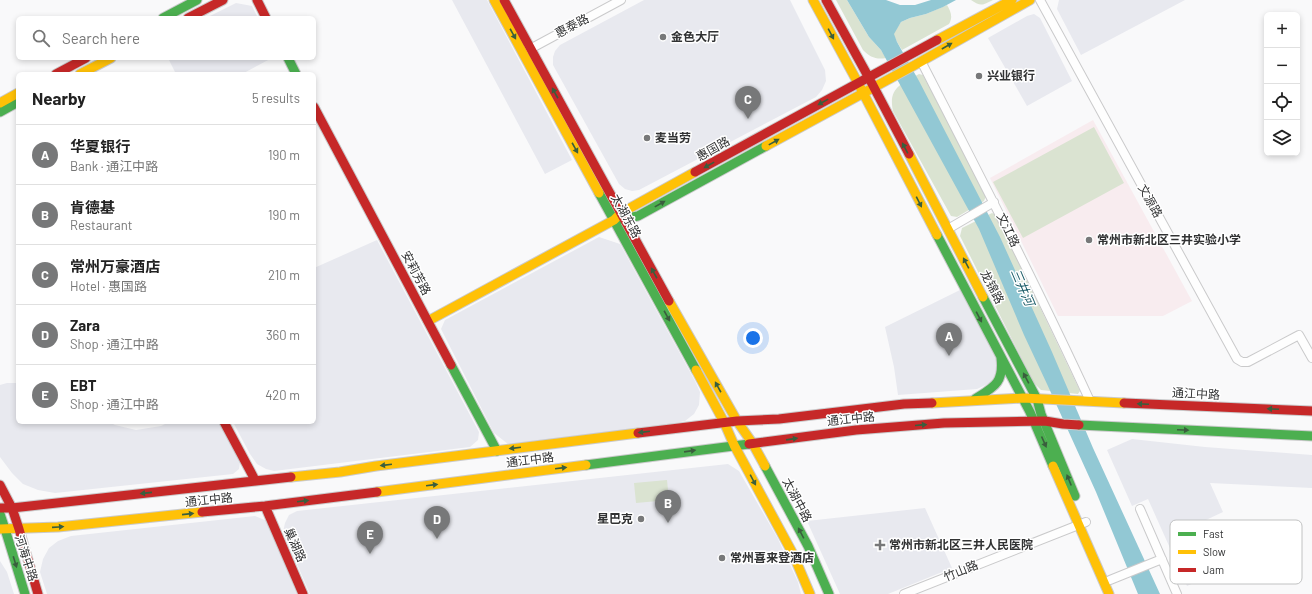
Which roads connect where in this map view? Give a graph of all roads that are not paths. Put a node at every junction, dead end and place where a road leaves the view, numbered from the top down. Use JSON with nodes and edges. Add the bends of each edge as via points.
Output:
{"nodes":[{"id":1,"x":197,"y":0,"type":"edge"},
{"id":2,"x":223,"y":0,"type":"edge"},
{"id":3,"x":257,"y":0,"type":"edge"},
{"id":4,"x":494,"y":0,"type":"edge"},
{"id":5,"x":504,"y":0,"type":"edge"},
{"id":6,"x":620,"y":0,"type":"edge"},
{"id":7,"x":813,"y":0,"type":"edge"},
{"id":8,"x":826,"y":0,"type":"edge"},
{"id":9,"x":1012,"y":0,"type":"edge"},
{"id":10,"x":1030,"y":0,"type":"edge"},
{"id":11,"x":1040,"y":0,"type":"edge"},
{"id":12,"x":166,"y":16,"type":"edge"},
{"id":13,"x":192,"y":16,"type":"edge"},
{"id":14,"x":265,"y":16,"type":"edge"},
{"id":15,"x":526,"y":50,"type":"junction"},
{"id":16,"x":82,"y":60,"type":"edge"},
{"id":17,"x":107,"y":60,"type":"edge"},
{"id":18,"x":289,"y":60,"type":"edge"},
{"id":19,"x":917,"y":63,"type":"junction"},
{"id":20,"x":60,"y":72,"type":"edge"},
{"id":21,"x":84,"y":72,"type":"edge"},
{"id":22,"x":295,"y":72,"type":"edge"},
{"id":23,"x":869,"y":78,"type":"junction"},
{"id":24,"x":858,"y":83,"type":"junction"},
{"id":25,"x":874,"y":87,"type":"junction"},
{"id":26,"x":863,"y":93,"type":"junction"},
{"id":27,"x":16,"y":94,"type":"edge"},
{"id":28,"x":0,"y":103,"type":"edge"},
{"id":29,"x":16,"y":103,"type":"edge"},
{"id":30,"x":316,"y":111,"type":"edge"},
{"id":31,"x":0,"y":112,"type":"edge"},
{"id":32,"x":991,"y":204,"type":"junction"},
{"id":33,"x":623,"y":216,"type":"junction"},
{"id":34,"x":614,"y":220,"type":"junction"},
{"id":35,"x":948,"y":229,"type":"junction"},
{"id":36,"x":428,"y":321,"type":"junction"},
{"id":37,"x":1000,"y":358,"type":"junction"},
{"id":38,"x":1312,"y":358,"type":"edge"},
{"id":39,"x":1023,"y":398,"type":"junction"},
{"id":40,"x":1037,"y":399,"type":"junction"},
{"id":41,"x":973,"y":400,"type":"junction"},
{"id":42,"x":1090,"y":401,"type":"junction"},
{"id":43,"x":1312,"y":411,"type":"edge"},
{"id":44,"x":737,"y":421,"type":"junction"},
{"id":45,"x":1045,"y":421,"type":"junction"},
{"id":46,"x":724,"y":422,"type":"junction"},
{"id":47,"x":1035,"y":422,"type":"junction"},
{"id":48,"x":225,"y":424,"type":"edge"},
{"id":49,"x":1312,"y":436,"type":"edge"},
{"id":50,"x":753,"y":444,"type":"junction"},
{"id":51,"x":734,"y":445,"type":"junction"},
{"id":52,"x":497,"y":451,"type":"junction"},
{"id":53,"x":255,"y":480,"type":"junction"},
{"id":54,"x":0,"y":485,"type":"edge"},
{"id":55,"x":264,"y":506,"type":"junction"},
{"id":56,"x":0,"y":508,"type":"edge"},
{"id":57,"x":12,"y":508,"type":"junction"},
{"id":58,"x":1140,"y":509,"type":"dead end"},
{"id":59,"x":0,"y":514,"type":"edge"},
{"id":60,"x":1083,"y":523,"type":"junction"},
{"id":61,"x":2,"y":529,"type":"edge"},
{"id":62,"x":20,"y":529,"type":"junction"},
{"id":63,"x":1162,"y":559,"type":"junction"},
{"id":64,"x":1170,"y":578,"type":"edge"},
{"id":65,"x":1110,"y":580,"type":"junction"},
{"id":66,"x":1173,"y":584,"type":"edge"},
{"id":67,"x":25,"y":594,"type":"edge"},
{"id":68,"x":38,"y":594,"type":"edge"},
{"id":69,"x":303,"y":594,"type":"edge"},
{"id":70,"x":810,"y":594,"type":"edge"},
{"id":71,"x":829,"y":594,"type":"edge"},
{"id":72,"x":904,"y":594,"type":"edge"},
{"id":73,"x":1109,"y":594,"type":"edge"},
{"id":74,"x":1116,"y":594,"type":"edge"},
{"id":75,"x":1177,"y":594,"type":"edge"}],
"edges":[{"from":1,"to":12,"type":"main road"},
{"from":2,"to":13,"type":"main road"},
{"from":3,"to":14,"type":"main road"},
{"from":4,"to":15,"type":"main road","name":"太湖东路","one_way":true},
{"from":5,"to":15,"type":"main road","name":"太湖东路"},
{"from":6,"to":15,"type":"street","name":"惠泰路"},
{"from":7,"to":24,"type":"main road","one_way":true},
{"from":8,"to":23,"type":"main road","name":"龙锦路"},
{"from":9,"to":23,"type":"main road","name":"惠国路"},
{"from":19,"to":10,"type":"main road","one_way":true},
{"from":11,"to":38,"type":"street","name":"文源路","via":[[1237,359],[1248,362],[1300,335]]},
{"from":33,"to":15,"type":"main road","name":"太湖东路","one_way":true},
{"from":15,"to":34,"type":"main road","name":"太湖东路","one_way":true},
{"from":16,"to":20,"type":"main road"},
{"from":17,"to":21,"type":"main road"},
{"from":18,"to":22,"type":"main road"},
{"from":19,"to":25,"type":"main road"},
{"from":19,"to":32,"type":"street","name":"文江路"},
{"from":23,"to":24,"type":"main road","name":"惠国路"},
{"from":23,"to":25,"type":"main road","name":"龙锦路"},
{"from":24,"to":26,"type":"main road"},
{"from":24,"to":33,"type":"main road","name":"惠国路","one_way":true},
{"from":25,"to":26,"type":"main road"},
{"from":35,"to":25,"type":"main road","name":"龙锦路","one_way":true},
{"from":33,"to":26,"type":"main road","one_way":true,"via":[[638,216]]},
{"from":26,"to":37,"type":"main road","name":"龙锦路","one_way":true},
{"from":27,"to":28,"type":"main road"},
{"from":29,"to":31,"type":"main road"},
{"from":30,"to":36,"type":"main road","name":"安莉芳路"},
{"from":32,"to":35,"type":"street"},
{"from":32,"to":42,"type":"street","name":"文江路","via":[[1052,320]]},
{"from":33,"to":34,"type":"main road","name":"惠国路"},
{"from":44,"to":33,"type":"main road","name":"太湖东路","one_way":true},
{"from":34,"to":36,"type":"main road","name":"惠国路"},
{"from":34,"to":46,"type":"main road","name":"太湖东路","one_way":true},
{"from":40,"to":35,"type":"main road","name":"龙锦路","one_way":true},
{"from":36,"to":52,"type":"main road","name":"安莉芳路"},
{"from":37,"to":39,"type":"main road","name":"龙锦路"},
{"from":37,"to":41,"type":"main road","via":[[1003,368],[999,382]]},
{"from":39,"to":40,"type":"main road"},
{"from":39,"to":41,"type":"main road","name":"通江中路"},
{"from":39,"to":47,"type":"main road","name":"龙锦路"},
{"from":40,"to":42,"type":"main road","name":"通江中路"},
{"from":40,"to":45,"type":"main road","name":"龙锦路"},
{"from":41,"to":44,"type":"main road","name":"通江中路","via":[[904,404],[779,419]]},
{"from":43,"to":42,"type":"main road","name":"通江中路","one_way":true},
{"from":44,"to":46,"type":"main road","name":"通江中路"},
{"from":44,"to":50,"type":"main road","name":"太湖中路"},
{"from":45,"to":47,"type":"main road","name":"通江中路"},
{"from":45,"to":49,"type":"main road","name":"通江中路","one_way":true},
{"from":60,"to":45,"type":"main road","name":"龙锦路","one_way":true},
{"from":46,"to":51,"type":"main road","name":"太湖东路"},
{"from":46,"to":52,"type":"main road","name":"通江中路","one_way":true},
{"from":50,"to":47,"type":"main road","name":"通江中路","one_way":true,"via":[[914,425]]},
{"from":47,"to":60,"type":"main road","name":"龙锦路","one_way":true},
{"from":48,"to":53,"type":"main road"},
{"from":50,"to":51,"type":"main road","name":"通江中路"},
{"from":71,"to":50,"type":"main road","name":"太湖中路","one_way":true,"via":[[808,546]]},
{"from":55,"to":51,"type":"main road","name":"通江中路","one_way":true},
{"from":51,"to":70,"type":"main road","one_way":true,"via":[[793,554]]},
{"from":52,"to":53,"type":"main road","name":"通江中路","one_way":true,"via":[[340,472]]},
{"from":53,"to":57,"type":"main road","name":"通江中路","one_way":true},
{"from":54,"to":57,"type":"main road","name":"河海中路"},
{"from":62,"to":55,"type":"main road","name":"通江中路","one_way":true},
{"from":55,"to":69,"type":"main road","name":"巢湖路"},
{"from":56,"to":57,"type":"main road","name":"通江中路"},
{"from":57,"to":62,"type":"main road","name":"河海中路"},
{"from":58,"to":63,"type":"street"},
{"from":59,"to":61,"type":"main road","name":"河海中路"},
{"from":60,"to":65,"type":"main road","name":"龙锦路"},
{"from":60,"to":72,"type":"street","name":"竹山路"},
{"from":60,"to":73,"type":"main road","name":"龙锦路"},
{"from":61,"to":62,"type":"main road","name":"通江中路"},
{"from":61,"to":67,"type":"main road","name":"河海中路","one_way":true},
{"from":62,"to":68,"type":"main road","name":"河海中路"},
{"from":63,"to":64,"type":"street"},
{"from":63,"to":65,"type":"street"},
{"from":65,"to":74,"type":"main road","name":"龙锦路"},
{"from":66,"to":75,"type":"street"}]}
